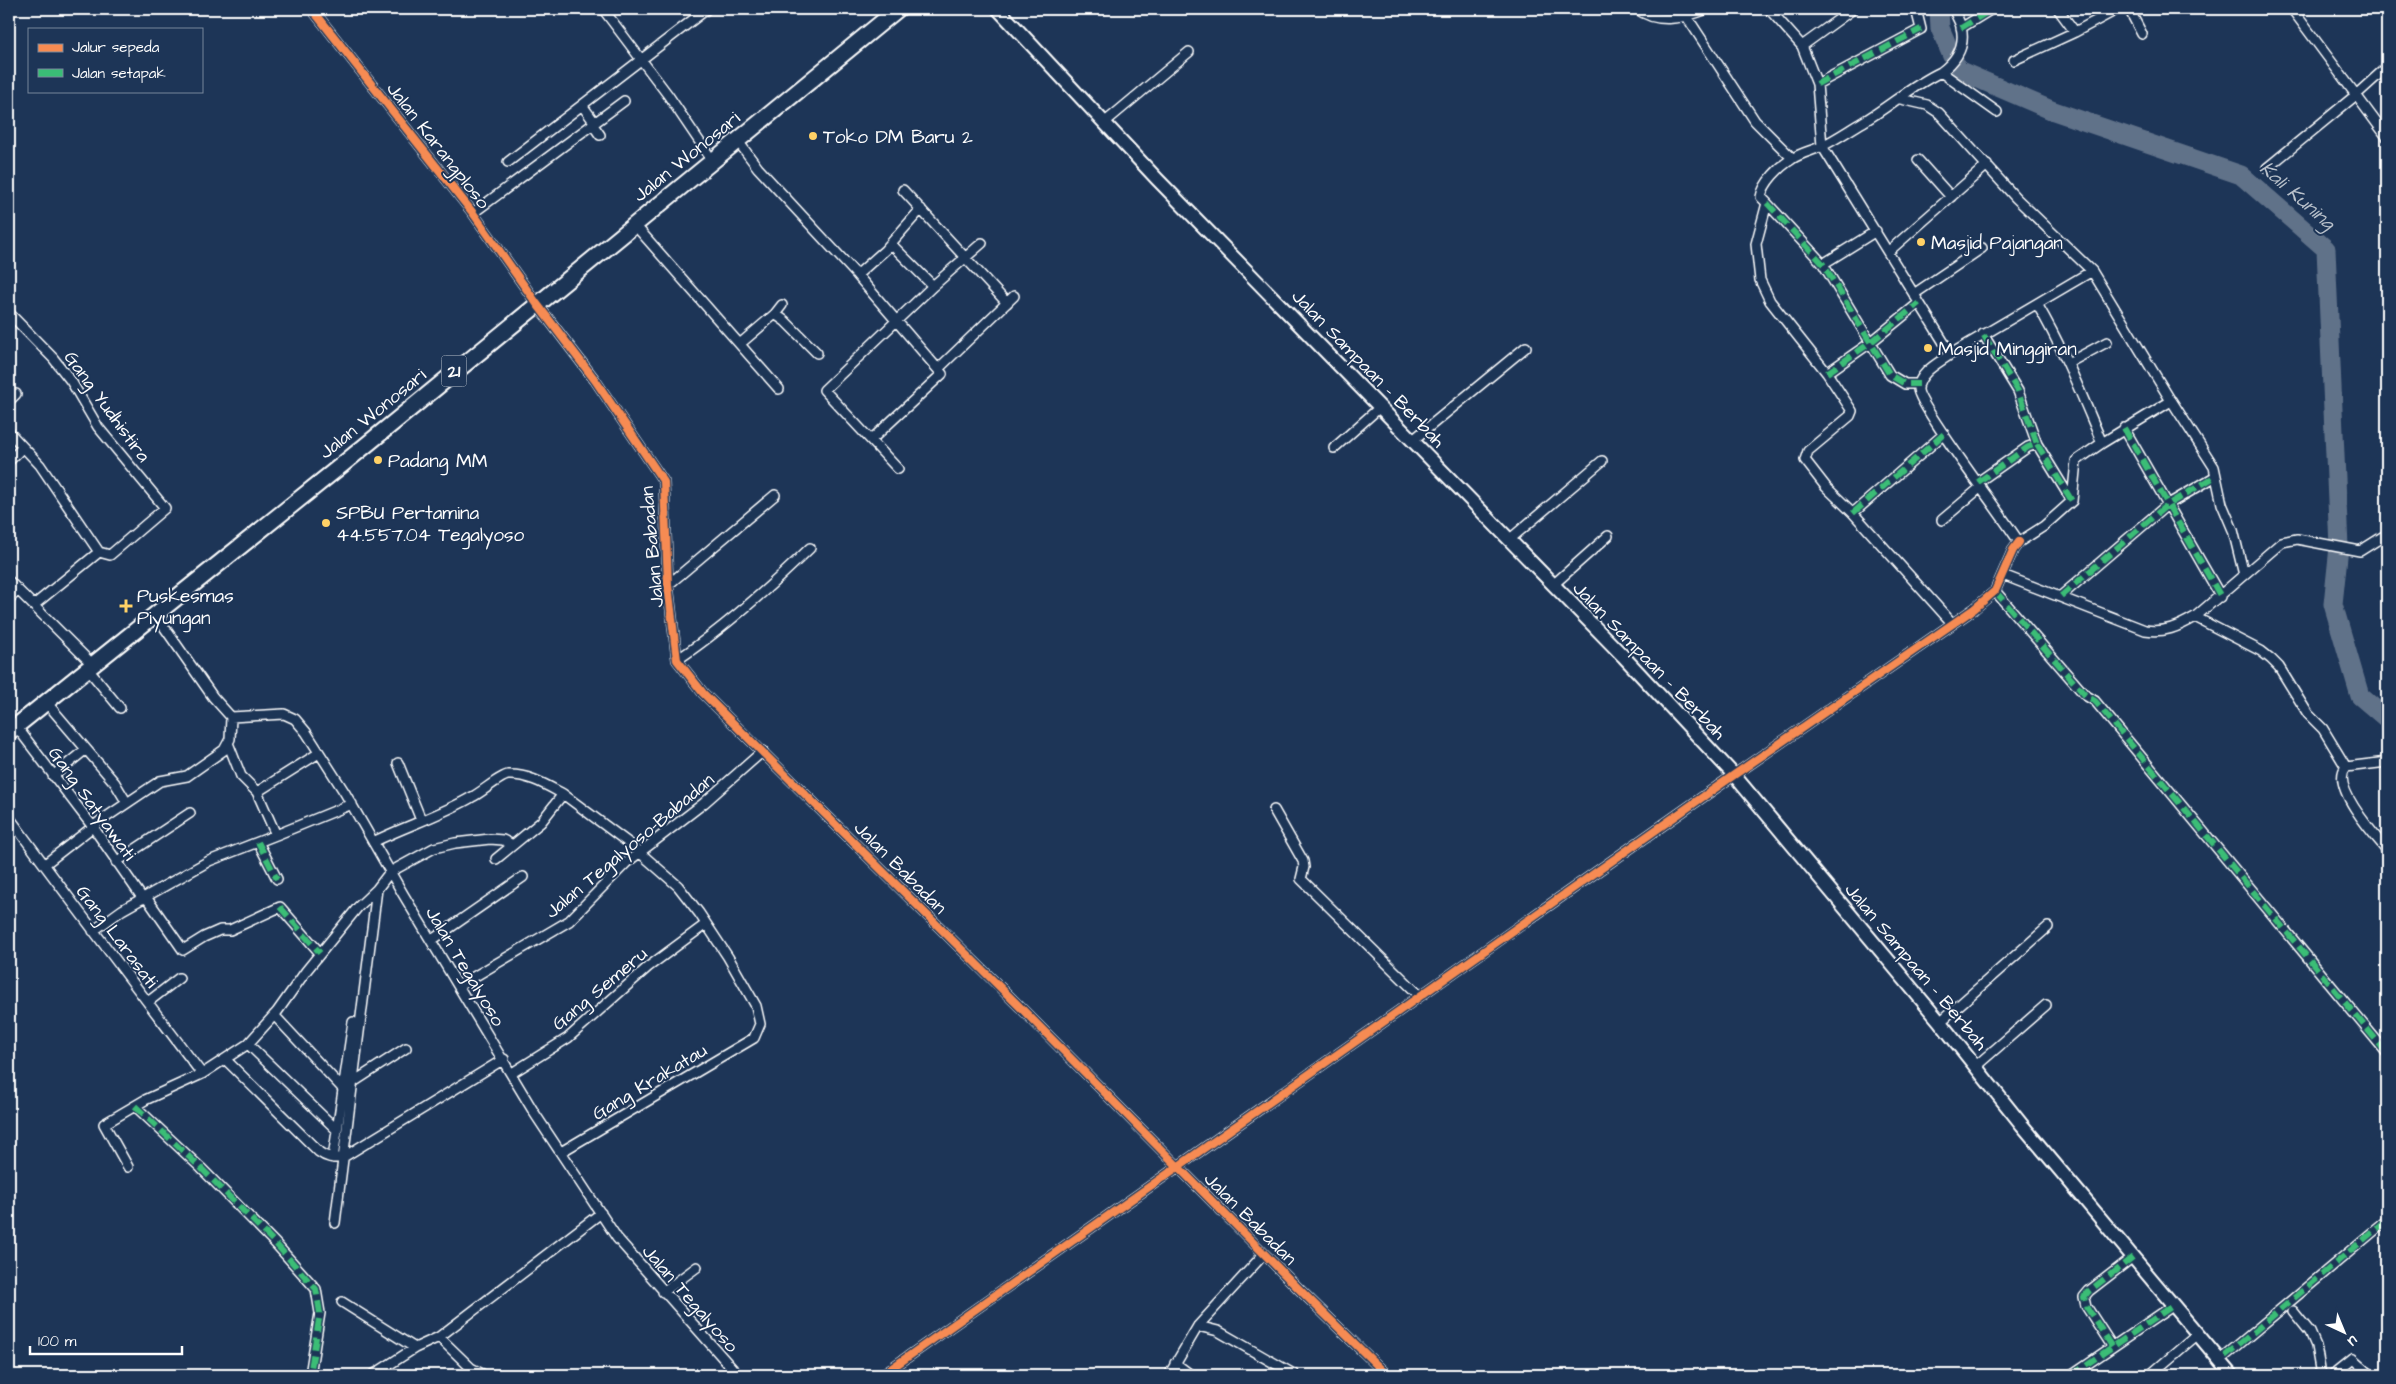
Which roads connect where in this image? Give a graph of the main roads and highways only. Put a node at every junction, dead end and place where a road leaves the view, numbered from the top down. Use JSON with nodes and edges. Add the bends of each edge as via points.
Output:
{"nodes":[{"id":1,"x":898,"y":9,"type":"edge"},
{"id":2,"x":998,"y":9,"type":"edge"},
{"id":3,"x":12,"y":729,"type":"edge"},
{"id":4,"x":2232,"y":1375,"type":"edge"}],
"edges":[{"from":1,"to":3,"type":"highway","name":"Jalan Wonosari","number":"21","via":[[343,464]]},
{"from":2,"to":4,"type":"main road","name":"Jalan Sampaan - Berbah","via":[[1104,123],[1623,656],[1734,775],[1940,1022],[2022,1126]]}]}
